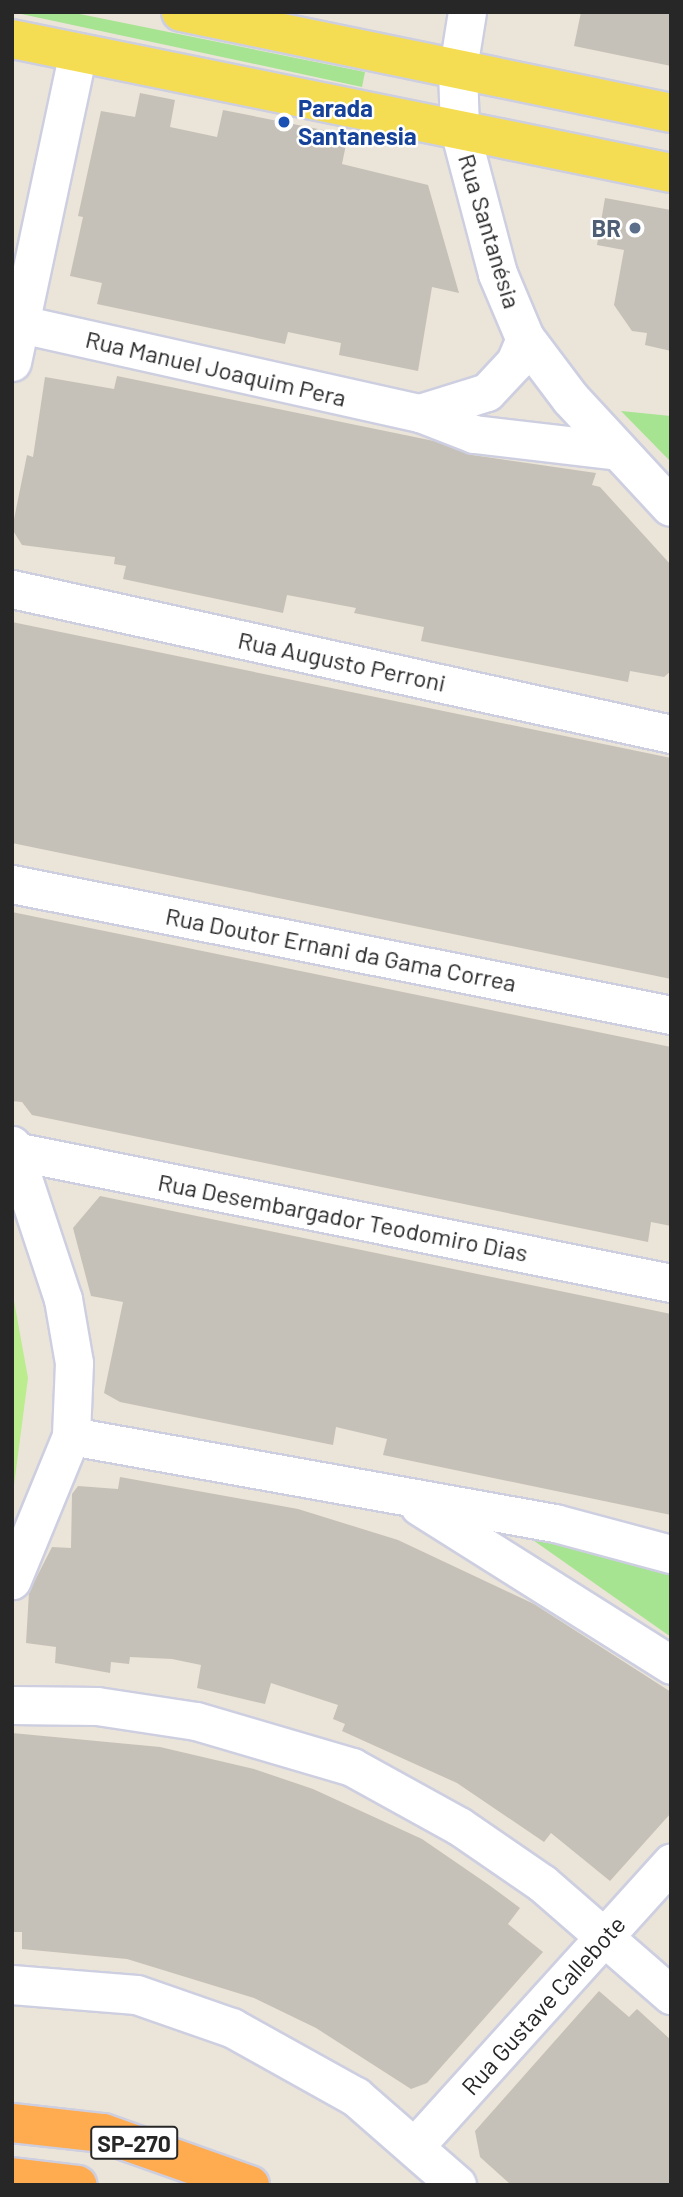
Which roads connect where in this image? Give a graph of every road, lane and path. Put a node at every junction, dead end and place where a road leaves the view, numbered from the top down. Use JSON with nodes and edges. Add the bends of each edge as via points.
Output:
{"nodes":[{"id":1,"x":181,"y":12,"type":"edge"},
{"id":2,"x":467,"y":12,"type":"edge"},
{"id":3,"x":12,"y":39,"type":"edge"},
{"id":4,"x":78,"y":52,"type":"junction"},
{"id":5,"x":458,"y":68,"type":"junction"},
{"id":6,"x":671,"y":113,"type":"edge"},
{"id":7,"x":460,"y":130,"type":"junction"},
{"id":8,"x":671,"y":173,"type":"edge"},
{"id":9,"x":17,"y":323,"type":"edge"},
{"id":10,"x":525,"y":338,"type":"junction"},
{"id":11,"x":12,"y":362,"type":"edge"},
{"id":12,"x":420,"y":413,"type":"junction"},
{"id":13,"x":618,"y":451,"type":"junction"},
{"id":14,"x":671,"y":507,"type":"edge"},
{"id":15,"x":12,"y":589,"type":"edge"},
{"id":16,"x":671,"y":734,"type":"edge"},
{"id":17,"x":12,"y":884,"type":"edge"},
{"id":18,"x":671,"y":1015,"type":"edge"},
{"id":19,"x":13,"y":1148,"type":"edge"},
{"id":20,"x":671,"y":1283,"type":"edge"},
{"id":21,"x":71,"y":1436,"type":"junction"},
{"id":22,"x":397,"y":1493,"type":"junction"},
{"id":23,"x":555,"y":1523,"type":"junction"},
{"id":24,"x":671,"y":1554,"type":"edge"},
{"id":25,"x":526,"y":1571,"type":"junction"},
{"id":26,"x":12,"y":1580,"type":"edge"},
{"id":27,"x":666,"y":1659,"type":"edge"},
{"id":28,"x":12,"y":1705,"type":"edge"},
{"id":29,"x":671,"y":1863,"type":"edge"},
{"id":30,"x":605,"y":1936,"type":"junction"},
{"id":31,"x":12,"y":1985,"type":"edge"},
{"id":32,"x":671,"y":1995,"type":"edge"},
{"id":33,"x":12,"y":2123,"type":"edge"},
{"id":34,"x":415,"y":2146,"type":"junction"},
{"id":35,"x":12,"y":2177,"type":"edge"},
{"id":36,"x":78,"y":2185,"type":"edge"},
{"id":37,"x":250,"y":2185,"type":"edge"},
{"id":38,"x":457,"y":2185,"type":"edge"}],
"edges":[{"from":1,"to":5,"type":"main road"},
{"from":2,"to":5,"type":"street"},
{"from":3,"to":4,"type":"main road"},
{"from":4,"to":7,"type":"main road"},
{"from":4,"to":9,"type":"street"},
{"from":5,"to":6,"type":"main road"},
{"from":5,"to":7,"type":"street","name":"Rua Santanésia"},
{"from":7,"to":8,"type":"main road"},
{"from":7,"to":10,"type":"street","name":"Rua Santanésia","via":[[498,274]]},
{"from":9,"to":11,"type":"street"},
{"from":9,"to":12,"type":"street","name":"Rua Manuel Joaquim Pera"},
{"from":10,"to":12,"type":"street","name":"Rua Manuel Joaquim Pera","via":[[515,362],[487,392]]},
{"from":10,"to":13,"type":"street","name":"Rua Santanésia"},
{"from":12,"to":13,"type":"street","name":"Rua Manuel Joaquim Pera","via":[[474,434]]},
{"from":13,"to":14,"type":"street","name":"Rua Santanésia"},
{"from":15,"to":16,"type":"street","name":"Rua Augusto Perroni"},
{"from":17,"to":18,"type":"street","name":"Rua Doutor Ernani da Gama Correa"},
{"from":19,"to":20,"type":"street","name":"Rua Desembargador Teodomiro Dias"},
{"from":19,"to":21,"type":"street","via":[[63,1299],[74,1363]]},
{"from":21,"to":22,"type":"street"},
{"from":21,"to":26,"type":"street"},
{"from":22,"to":23,"type":"street"},
{"from":22,"to":25,"type":"street"},
{"from":23,"to":24,"type":"street"},
{"from":23,"to":25,"type":"street","via":[[530,1547]]},
{"from":25,"to":27,"type":"street"},
{"from":28,"to":30,"type":"street","via":[[97,1706],[196,1721],[352,1767],[459,1826],[542,1883]]},
{"from":29,"to":30,"type":"street","name":"Rua Gustave Callebote"},
{"from":30,"to":32,"type":"street"},
{"from":30,"to":34,"type":"street","name":"Rua Gustave Callebote"},
{"from":31,"to":34,"type":"street","via":[[137,1995],[232,2028],[356,2097]]},
{"from":33,"to":37,"type":"highway","number":"SP-270","via":[[103,2133]]},
{"from":34,"to":38,"type":"street"},
{"from":35,"to":36,"type":"highway","number":"SP-270"}]}
